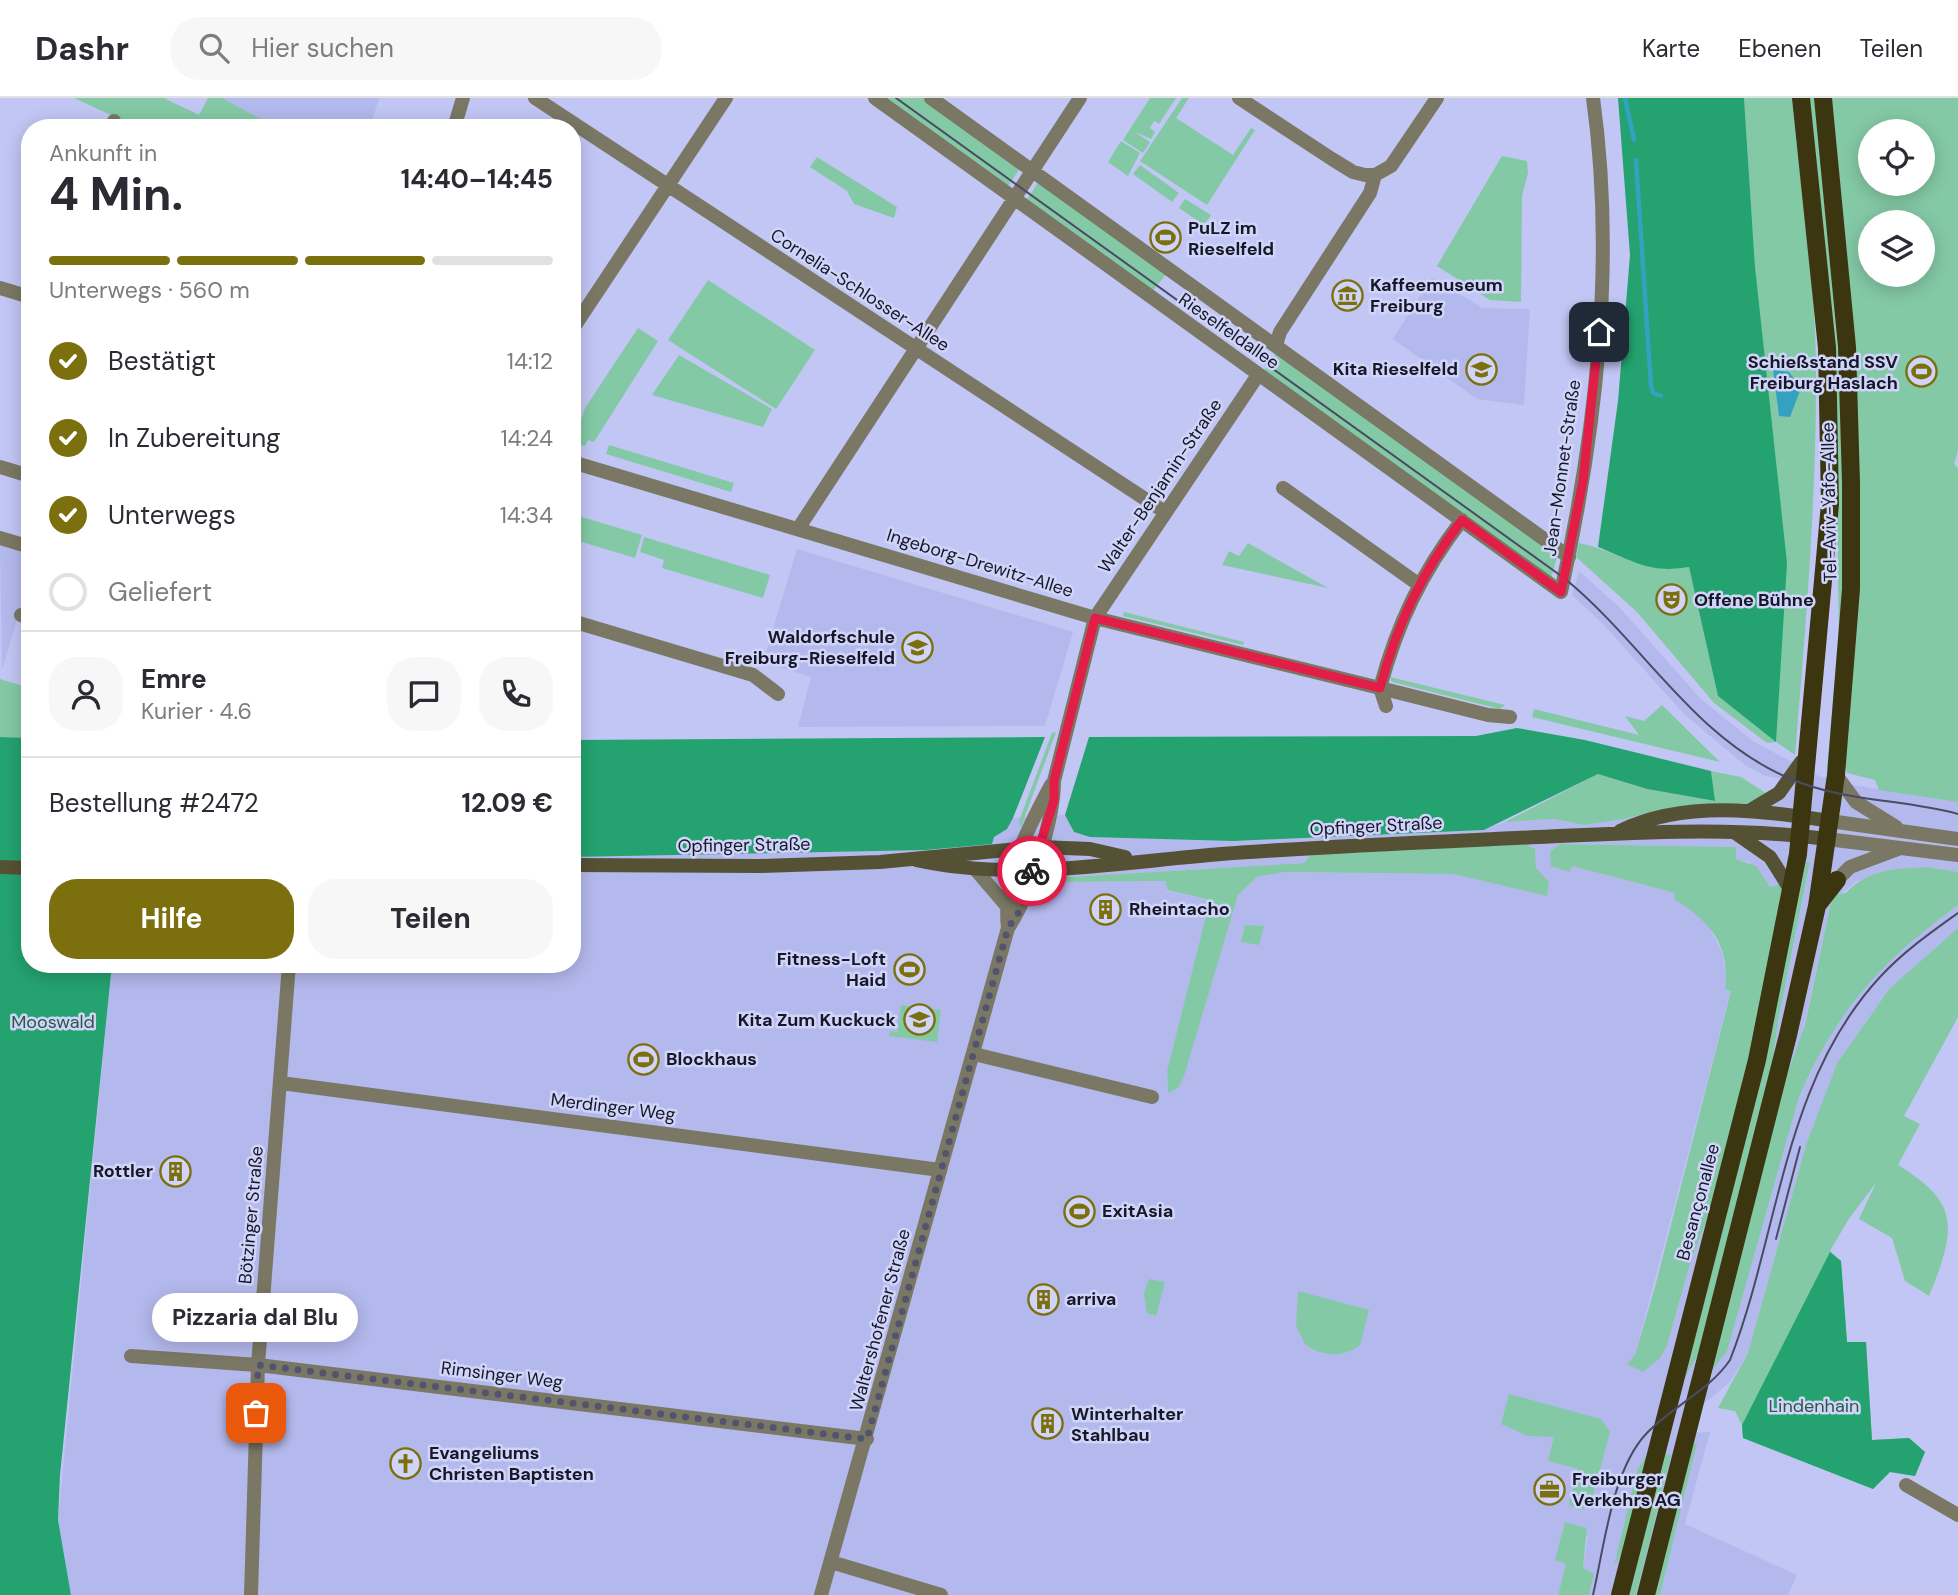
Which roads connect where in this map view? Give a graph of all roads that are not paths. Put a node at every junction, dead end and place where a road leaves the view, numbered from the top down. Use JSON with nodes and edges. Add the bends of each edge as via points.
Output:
{"nodes":[{"id":1,"x":463,"y":98,"type":"edge"},
{"id":2,"x":535,"y":98,"type":"edge"},
{"id":3,"x":726,"y":98,"type":"edge"},
{"id":4,"x":875,"y":98,"type":"edge"},
{"id":5,"x":931,"y":98,"type":"edge"},
{"id":6,"x":1080,"y":98,"type":"edge"},
{"id":7,"x":1239,"y":98,"type":"edge"},
{"id":8,"x":1437,"y":98,"type":"edge"},
{"id":9,"x":1593,"y":98,"type":"edge"},
{"id":10,"x":1801,"y":98,"type":"edge"},
{"id":11,"x":1823,"y":98,"type":"edge"},
{"id":12,"x":457,"y":119,"type":"edge"},
{"id":13,"x":567,"y":119,"type":"edge"},
{"id":14,"x":581,"y":128,"type":"edge"},
{"id":15,"x":1032,"y":171,"type":"junction"},
{"id":16,"x":1375,"y":175,"type":"junction"},
{"id":17,"x":668,"y":186,"type":"junction"},
{"id":18,"x":1014,"y":199,"type":"junction"},
{"id":19,"x":0,"y":288,"type":"edge"},
{"id":20,"x":21,"y":294,"type":"edge"},
{"id":21,"x":581,"y":316,"type":"edge"},
{"id":22,"x":1276,"y":345,"type":"junction"},
{"id":23,"x":916,"y":349,"type":"junction"},
{"id":24,"x":1258,"y":375,"type":"junction"},
{"id":25,"x":581,"y":465,"type":"edge"},
{"id":26,"x":0,"y":467,"type":"edge"},
{"id":27,"x":21,"y":473,"type":"edge"},
{"id":28,"x":1283,"y":488,"type":"dead end"},
{"id":29,"x":1165,"y":512,"type":"junction"},
{"id":30,"x":1462,"y":520,"type":"junction"},
{"id":31,"x":798,"y":529,"type":"junction"},
{"id":32,"x":0,"y":537,"type":"edge"},
{"id":33,"x":21,"y":544,"type":"edge"},
{"id":34,"x":1569,"y":557,"type":"junction"},
{"id":35,"x":1418,"y":584,"type":"junction"},
{"id":36,"x":1561,"y":592,"type":"joint"},
{"id":37,"x":1095,"y":618,"type":"junction"},
{"id":38,"x":581,"y":624,"type":"edge"},
{"id":39,"x":1380,"y":688,"type":"junction"},
{"id":40,"x":778,"y":694,"type":"dead end"},
{"id":41,"x":1386,"y":706,"type":"dead end"},
{"id":42,"x":1510,"y":717,"type":"dead end"},
{"id":43,"x":1810,"y":730,"type":"junction"},
{"id":44,"x":1801,"y":762,"type":"joint"},
{"id":45,"x":1836,"y":775,"type":"junction"},
{"id":46,"x":1054,"y":781,"type":"junction"},
{"id":47,"x":1748,"y":812,"type":"junction"},
{"id":48,"x":1802,"y":817,"type":"junction"},
{"id":49,"x":1830,"y":821,"type":"junction"},
{"id":50,"x":1732,"y":831,"type":"junction"},
{"id":51,"x":1903,"y":831,"type":"junction"},
{"id":52,"x":1615,"y":833,"type":"junction"},
{"id":53,"x":1800,"y":836,"type":"junction"},
{"id":54,"x":1827,"y":839,"type":"junction"},
{"id":55,"x":1958,"y":839,"type":"edge"},
{"id":56,"x":1040,"y":847,"type":"junction"},
{"id":57,"x":1020,"y":848,"type":"junction"},
{"id":58,"x":1902,"y":848,"type":"junction"},
{"id":59,"x":1958,"y":855,"type":"edge"},
{"id":60,"x":916,"y":860,"type":"junction"},
{"id":61,"x":1140,"y":860,"type":"junction"},
{"id":62,"x":581,"y":866,"type":"edge"},
{"id":63,"x":0,"y":867,"type":"edge"},
{"id":64,"x":21,"y":867,"type":"edge"},
{"id":65,"x":1034,"y":867,"type":"junction"},
{"id":66,"x":1014,"y":868,"type":"junction"},
{"id":67,"x":975,"y":869,"type":"junction"},
{"id":68,"x":1837,"y":880,"type":"joint"},
{"id":69,"x":1792,"y":892,"type":"junction"},
{"id":70,"x":1005,"y":904,"type":"junction"},
{"id":71,"x":1817,"y":906,"type":"junction"},
{"id":72,"x":1008,"y":928,"type":"junction"},
{"id":73,"x":288,"y":973,"type":"edge"},
{"id":74,"x":974,"y":1054,"type":"junction"},
{"id":75,"x":281,"y":1083,"type":"junction"},
{"id":76,"x":1152,"y":1097,"type":"dead end"},
{"id":77,"x":940,"y":1170,"type":"junction"},
{"id":78,"x":131,"y":1356,"type":"dead end"},
{"id":79,"x":258,"y":1365,"type":"junction"},
{"id":80,"x":867,"y":1439,"type":"junction"},
{"id":81,"x":1906,"y":1485,"type":"dead end"},
{"id":82,"x":1958,"y":1514,"type":"edge"},
{"id":83,"x":831,"y":1562,"type":"junction"},
{"id":84,"x":251,"y":1595,"type":"edge"},
{"id":85,"x":821,"y":1595,"type":"edge"},
{"id":86,"x":941,"y":1595,"type":"edge"},
{"id":87,"x":1620,"y":1595,"type":"edge"},
{"id":88,"x":1646,"y":1595,"type":"edge"}],
"edges":[{"from":1,"to":12,"type":"street"},
{"from":2,"to":13,"type":"street","name":"Cornelia-Schlosser-Allee"},
{"from":3,"to":17,"type":"street"},
{"from":4,"to":18,"type":"street","name":"Rieselfeldallee"},
{"from":5,"to":15,"type":"street","name":"Rieselfeldallee"},
{"from":6,"to":15,"type":"street"},
{"from":7,"to":16,"type":"street","via":[[1353,172]]},
{"from":8,"to":16,"type":"street","via":[[1391,166]]},
{"from":9,"to":34,"type":"street","name":"Jean-Monnet-Straße","via":[[1601,205],[1601,308],[1593,404]]},
{"from":10,"to":43,"type":"main road","name":"Tel-Aviv-Yafo-Allee","via":[[1828,380],[1829,530]]},
{"from":11,"to":45,"type":"main road","name":"Tel-Aviv-Yafo-Allee","via":[[1847,346],[1851,483],[1851,589]]},
{"from":14,"to":17,"type":"street","name":"Cornelia-Schlosser-Allee"},
{"from":15,"to":18,"type":"street"},
{"from":15,"to":22,"type":"street","name":"Rieselfeldallee"},
{"from":16,"to":22,"type":"street","via":[[1370,193]]},
{"from":17,"to":21,"type":"street"},
{"from":17,"to":23,"type":"street","name":"Cornelia-Schlosser-Allee"},
{"from":18,"to":23,"type":"street"},
{"from":18,"to":24,"type":"street","name":"Rieselfeldallee"},
{"from":19,"to":20,"type":"street"},
{"from":22,"to":34,"type":"street","name":"Rieselfeldallee"},
{"from":23,"to":29,"type":"street","name":"Cornelia-Schlosser-Allee"},
{"from":23,"to":31,"type":"street"},
{"from":24,"to":29,"type":"street","name":"Walter-Benjamin-Straße"},
{"from":24,"to":30,"type":"street","name":"Rieselfeldallee"},
{"from":25,"to":31,"type":"street","name":"Ingeborg-Drewitz-Allee"},
{"from":26,"to":27,"type":"street"},
{"from":28,"to":35,"type":"street"},
{"from":29,"to":37,"type":"street","name":"Walter-Benjamin-Straße"},
{"from":30,"to":35,"type":"street"},
{"from":30,"to":36,"type":"street","name":"Rieselfeldallee"},
{"from":31,"to":37,"type":"street","name":"Ingeborg-Drewitz-Allee"},
{"from":32,"to":33,"type":"street"},
{"from":34,"to":36,"type":"street","name":"Jean-Monnet-Straße"},
{"from":35,"to":39,"type":"street"},
{"from":37,"to":39,"type":"street","name":"Ingeborg-Drewitz-Allee"},
{"from":37,"to":46,"type":"street","name":"Walter-Benjamin-Straße"},
{"from":38,"to":40,"type":"street","via":[[753,675]]},
{"from":39,"to":41,"type":"street"},
{"from":39,"to":42,"type":"street","name":"Ingeborg-Drewitz-Allee"},
{"from":43,"to":44,"type":"main road"},
{"from":43,"to":48,"type":"main road","name":"Tel-Aviv-Yafo-Allee"},
{"from":44,"to":47,"type":"main road","via":[[1779,793]]},
{"from":45,"to":49,"type":"main road","name":"Tel-Aviv-Yafo-Allee"},
{"from":45,"to":51,"type":"street","via":[[1856,802]]},
{"from":46,"to":56,"type":"street","name":"Walter-Benjamin-Straße","via":[[1054,800]]},
{"from":46,"to":57,"type":"street","name":"Walter-Benjamin-Straße"},
{"from":47,"to":48,"type":"main road","name":"Opfinger Straße"},
{"from":47,"to":52,"type":"main road","name":"Opfinger Straße","via":[[1671,812]]},
{"from":48,"to":49,"type":"main road","name":"Opfinger Straße"},
{"from":48,"to":53,"type":"main road","name":"Besançonallee"},
{"from":49,"to":51,"type":"street","name":"Opfinger Straße"},
{"from":49,"to":54,"type":"main road"},
{"from":50,"to":52,"type":"main road","name":"Opfinger Straße"},
{"from":50,"to":53,"type":"main road","name":"Opfinger Straße"},
{"from":50,"to":69,"type":"main road","via":[[1770,857]]},
{"from":51,"to":55,"type":"street","name":"Opfinger Straße"},
{"from":52,"to":61,"type":"main road","name":"Opfinger Straße"},
{"from":53,"to":54,"type":"main road","name":"Opfinger Straße"},
{"from":53,"to":69,"type":"main road","name":"Besançonallee"},
{"from":54,"to":58,"type":"street","name":"Opfinger Straße"},
{"from":54,"to":71,"type":"main road"},
{"from":56,"to":57,"type":"main road","name":"Opfinger Straße"},
{"from":56,"to":61,"type":"main road","name":"Opfinger Straße","via":[[1090,849]]},
{"from":56,"to":65,"type":"street","name":"Waltershofener Straße"},
{"from":57,"to":60,"type":"main road","name":"Opfinger Straße"},
{"from":57,"to":66,"type":"street","name":"Waltershofener Straße"},
{"from":58,"to":59,"type":"street","name":"Opfinger Straße"},
{"from":58,"to":68,"type":"street","via":[[1850,867]]},
{"from":60,"to":62,"type":"main road","name":"Opfinger Straße"},
{"from":60,"to":67,"type":"main road","name":"Opfinger Straße"},
{"from":61,"to":65,"type":"main road","name":"Opfinger Straße"},
{"from":63,"to":64,"type":"main road"},
{"from":65,"to":66,"type":"main road","name":"Opfinger Straße"},
{"from":65,"to":72,"type":"street","name":"Waltershofener Straße","via":[[1021,909]]},
{"from":66,"to":67,"type":"main road","name":"Opfinger Straße"},
{"from":66,"to":70,"type":"street","name":"Waltershofener Straße"},
{"from":67,"to":70,"type":"street"},
{"from":68,"to":71,"type":"main road"},
{"from":69,"to":87,"type":"main road","name":"Besançonallee","via":[[1757,1060]]},
{"from":70,"to":72,"type":"street","name":"Waltershofener Straße"},
{"from":71,"to":88,"type":"main road"},
{"from":72,"to":74,"type":"street","name":"Waltershofener Straße"},
{"from":73,"to":75,"type":"street","name":"Bötzinger Straße"},
{"from":74,"to":76,"type":"street"},
{"from":74,"to":77,"type":"street","name":"Waltershofener Straße"},
{"from":75,"to":77,"type":"street","name":"Merdinger Weg"},
{"from":75,"to":79,"type":"street","name":"Bötzinger Straße"},
{"from":77,"to":80,"type":"street","name":"Waltershofener Straße"},
{"from":78,"to":79,"type":"street","name":"Rimsinger Weg"},
{"from":79,"to":80,"type":"street","name":"Rimsinger Weg"},
{"from":79,"to":84,"type":"street","name":"Bötzinger Straße"},
{"from":80,"to":83,"type":"street","name":"Waltershofener Straße"},
{"from":81,"to":82,"type":"street"},
{"from":83,"to":85,"type":"street","name":"Waltershofener Straße"},
{"from":83,"to":86,"type":"street"}]}
